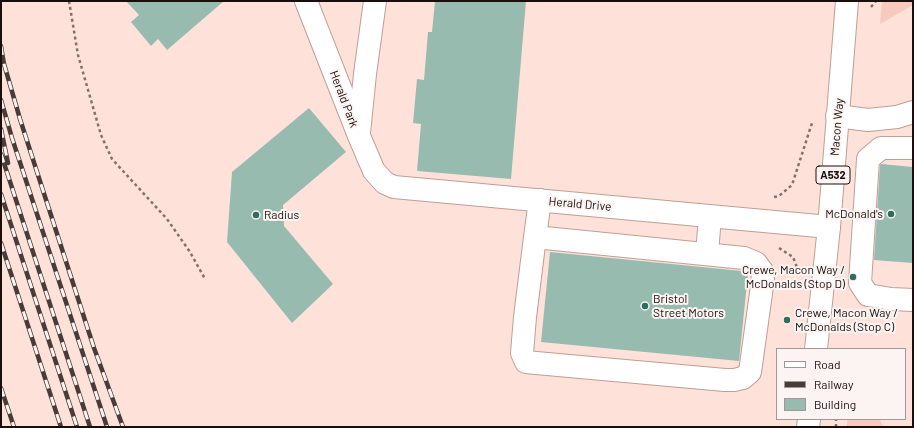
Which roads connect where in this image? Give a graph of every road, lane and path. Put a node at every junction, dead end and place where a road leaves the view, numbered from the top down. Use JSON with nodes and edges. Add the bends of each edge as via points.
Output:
{"nodes":[{"id":1,"x":69,"y":1,"type":"edge"},
{"id":2,"x":306,"y":1,"type":"edge"},
{"id":3,"x":375,"y":1,"type":"edge"},
{"id":4,"x":847,"y":1,"type":"edge"},
{"id":5,"x":913,"y":112,"type":"edge"},
{"id":6,"x":837,"y":116,"type":"junction"},
{"id":7,"x":812,"y":122,"type":"dead end"},
{"id":8,"x":359,"y":136,"type":"junction"},
{"id":9,"x":913,"y":148,"type":"edge"},
{"id":10,"x":540,"y":200,"type":"junction"},
{"id":11,"x":710,"y":216,"type":"junction"},
{"id":12,"x":755,"y":220,"type":"junction"},
{"id":13,"x":829,"y":227,"type":"junction"},
{"id":14,"x":535,"y":237,"type":"junction"},
{"id":15,"x":777,"y":246,"type":"dead end"},
{"id":16,"x":707,"y":254,"type":"junction"},
{"id":17,"x":798,"y":278,"type":"dead end"},
{"id":18,"x":205,"y":279,"type":"dead end"},
{"id":19,"x":913,"y":300,"type":"edge"},
{"id":20,"x":816,"y":348,"type":"edge"}],
"edges":[{"from":1,"to":18,"type":"path","via":[[78,55],[101,135],[112,159],[166,219],[190,252]]},
{"from":2,"to":8,"type":"street","name":"Herald Park"},
{"from":3,"to":8,"type":"street","name":"Herald Park"},
{"from":4,"to":6,"type":"street","name":"Macon Way","number":"A532"},
{"from":5,"to":6,"type":"street","via":[[897,117],[868,120]]},
{"from":6,"to":13,"type":"street","name":"Macon Way","number":"A532"},
{"from":7,"to":12,"type":"path","via":[[792,185],[779,196],[757,202]]},
{"from":8,"to":10,"type":"street","name":"Herald Drive","via":[[374,171],[385,183],[394,187]]},
{"from":9,"to":19,"type":"street","via":[[881,148],[868,159],[860,283],[868,295]]},
{"from":10,"to":11,"type":"street","name":"Herald Drive"},
{"from":10,"to":14,"type":"street"},
{"from":11,"to":12,"type":"street","name":"Herald Drive"},
{"from":11,"to":16,"type":"street"},
{"from":12,"to":13,"type":"street","name":"Herald Drive"},
{"from":13,"to":20,"type":"street","name":"Macon Way","number":"A532"},
{"from":14,"to":16,"type":"street"},
{"from":14,"to":16,"type":"street","via":[[522,353],[526,362],[725,380],[743,378],[750,372],[762,271],[756,262],[744,258]]},
{"from":15,"to":17,"type":"path","via":[[793,257]]}]}
